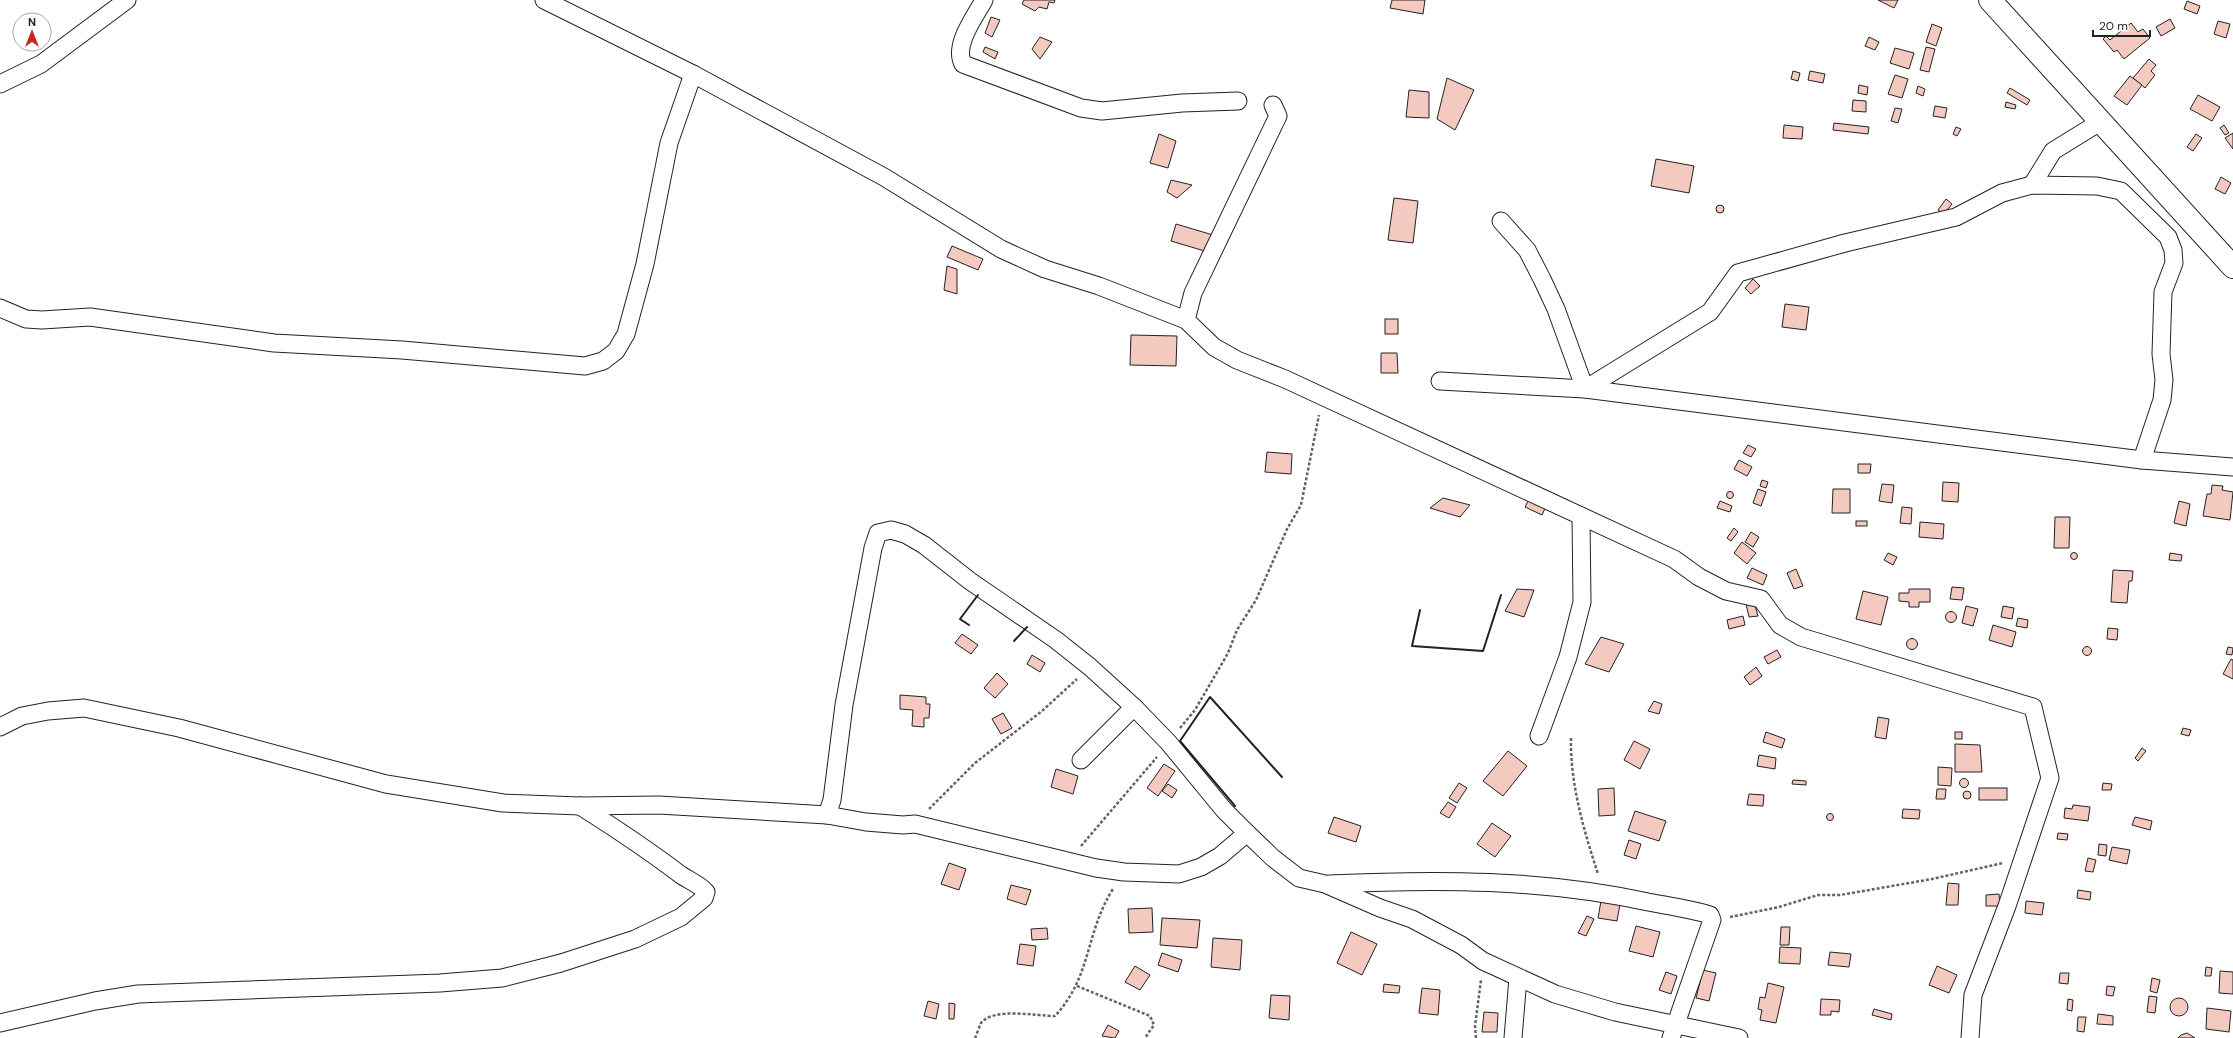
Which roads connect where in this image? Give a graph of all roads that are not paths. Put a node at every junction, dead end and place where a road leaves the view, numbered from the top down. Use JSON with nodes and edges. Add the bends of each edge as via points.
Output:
{"nodes":[{"id":1,"x":127,"y":0,"type":"edge"},
{"id":2,"x":544,"y":0,"type":"edge"},
{"id":3,"x":984,"y":0,"type":"edge"},
{"id":4,"x":1990,"y":0,"type":"edge"},
{"id":5,"x":693,"y":74,"type":"junction"},
{"id":6,"x":0,"y":84,"type":"edge"},
{"id":7,"x":1238,"y":101,"type":"dead end"},
{"id":8,"x":1274,"y":105,"type":"dead end"},
{"id":9,"x":2100,"y":122,"type":"junction"},
{"id":10,"x":2032,"y":185,"type":"junction"},
{"id":11,"x":1501,"y":221,"type":"dead end"},
{"id":12,"x":2233,"y":268,"type":"edge"},
{"id":13,"x":0,"y":308,"type":"edge"},
{"id":14,"x":1186,"y":320,"type":"junction"},
{"id":15,"x":1440,"y":381,"type":"dead end"},
{"id":16,"x":1585,"y":389,"type":"junction"},
{"id":17,"x":2142,"y":460,"type":"junction"},
{"id":18,"x":2233,"y":467,"type":"edge"},
{"id":19,"x":1581,"y":516,"type":"junction"},
{"id":20,"x":1134,"y":707,"type":"junction"},
{"id":21,"x":0,"y":727,"type":"edge"},
{"id":22,"x":1539,"y":736,"type":"dead end"},
{"id":23,"x":1082,"y":760,"type":"dead end"},
{"id":24,"x":580,"y":806,"type":"junction"},
{"id":25,"x":828,"y":814,"type":"junction"},
{"id":26,"x":1247,"y":833,"type":"junction"},
{"id":27,"x":1325,"y":884,"type":"junction"},
{"id":28,"x":1518,"y":978,"type":"junction"},
{"id":29,"x":0,"y":1023,"type":"edge"},
{"id":30,"x":1673,"y":1031,"type":"edge"},
{"id":31,"x":1512,"y":1038,"type":"edge"},
{"id":32,"x":1739,"y":1038,"type":"edge"},
{"id":33,"x":1970,"y":1038,"type":"edge"}],
"edges":[{"from":1,"to":6,"type":"street","via":[[41,64]]},
{"from":2,"to":5,"type":"street"},
{"from":3,"to":7,"type":"street","via":[[962,42],[960,58],[963,64],[1081,108],[1102,111],[1182,103]]},
{"from":4,"to":9,"type":"main road"},
{"from":5,"to":13,"type":"street","via":[[669,143],[645,264],[626,334],[616,351],[603,361],[585,366],[402,350],[274,343],[90,317],[42,320],[26,318]]},
{"from":5,"to":14,"type":"street","via":[[884,177],[1001,249],[1045,269],[1099,286]]},
{"from":8,"to":14,"type":"street","via":[[1278,116],[1193,293]]},
{"from":9,"to":10,"type":"street","via":[[2053,151]]},
{"from":9,"to":12,"type":"main road"},
{"from":10,"to":16,"type":"street","via":[[2002,193],[1956,217],[1845,243],[1738,273],[1710,312]]},
{"from":10,"to":17,"type":"street","via":[[2097,186],[2121,191],[2168,237],[2174,263],[2163,292],[2162,400]]},
{"from":11,"to":16,"type":"street","via":[[1527,250],[1542,279],[1556,309]]},
{"from":14,"to":19,"type":"street","via":[[1214,347],[1237,360],[1285,379]]},
{"from":15,"to":16,"type":"street"},
{"from":16,"to":17,"type":"street"},
{"from":17,"to":18,"type":"street"},
{"from":19,"to":22,"type":"street","via":[[1582,602],[1568,657]]},
{"from":19,"to":33,"type":"street","via":[[1674,559],[1698,577],[1726,591],[1761,599],[1780,625],[1801,637],[2033,707],[2050,778],[1973,995]]},
{"from":20,"to":23,"type":"street"},
{"from":20,"to":25,"type":"street","via":[[1056,640],[970,581],[924,545],[905,534],[891,530],[878,533],[845,697]]},
{"from":20,"to":26,"type":"street"},
{"from":21,"to":24,"type":"street","via":[[22,716],[84,708],[179,728],[386,784],[503,803]]},
{"from":24,"to":25,"type":"street","via":[[659,805]]},
{"from":24,"to":29,"type":"street","via":[[634,839],[685,878],[701,886],[706,892],[704,898],[681,917],[635,938],[561,963],[502,978],[440,983],[138,994]]},
{"from":25,"to":26,"type":"street","via":[[866,822],[915,824],[1068,862],[1124,872],[1179,874],[1194,870],[1220,856]]},
{"from":26,"to":27,"type":"street","via":[[1299,878]]},
{"from":27,"to":28,"type":"street","via":[[1425,926],[1461,944],[1483,961]]},
{"from":27,"to":30,"type":"street","via":[[1412,880],[1503,882],[1603,892],[1710,915],[1712,920]]},
{"from":28,"to":30,"type":"street","via":[[1582,1004]]},
{"from":28,"to":31,"type":"street"},
{"from":30,"to":32,"type":"street"}]}
